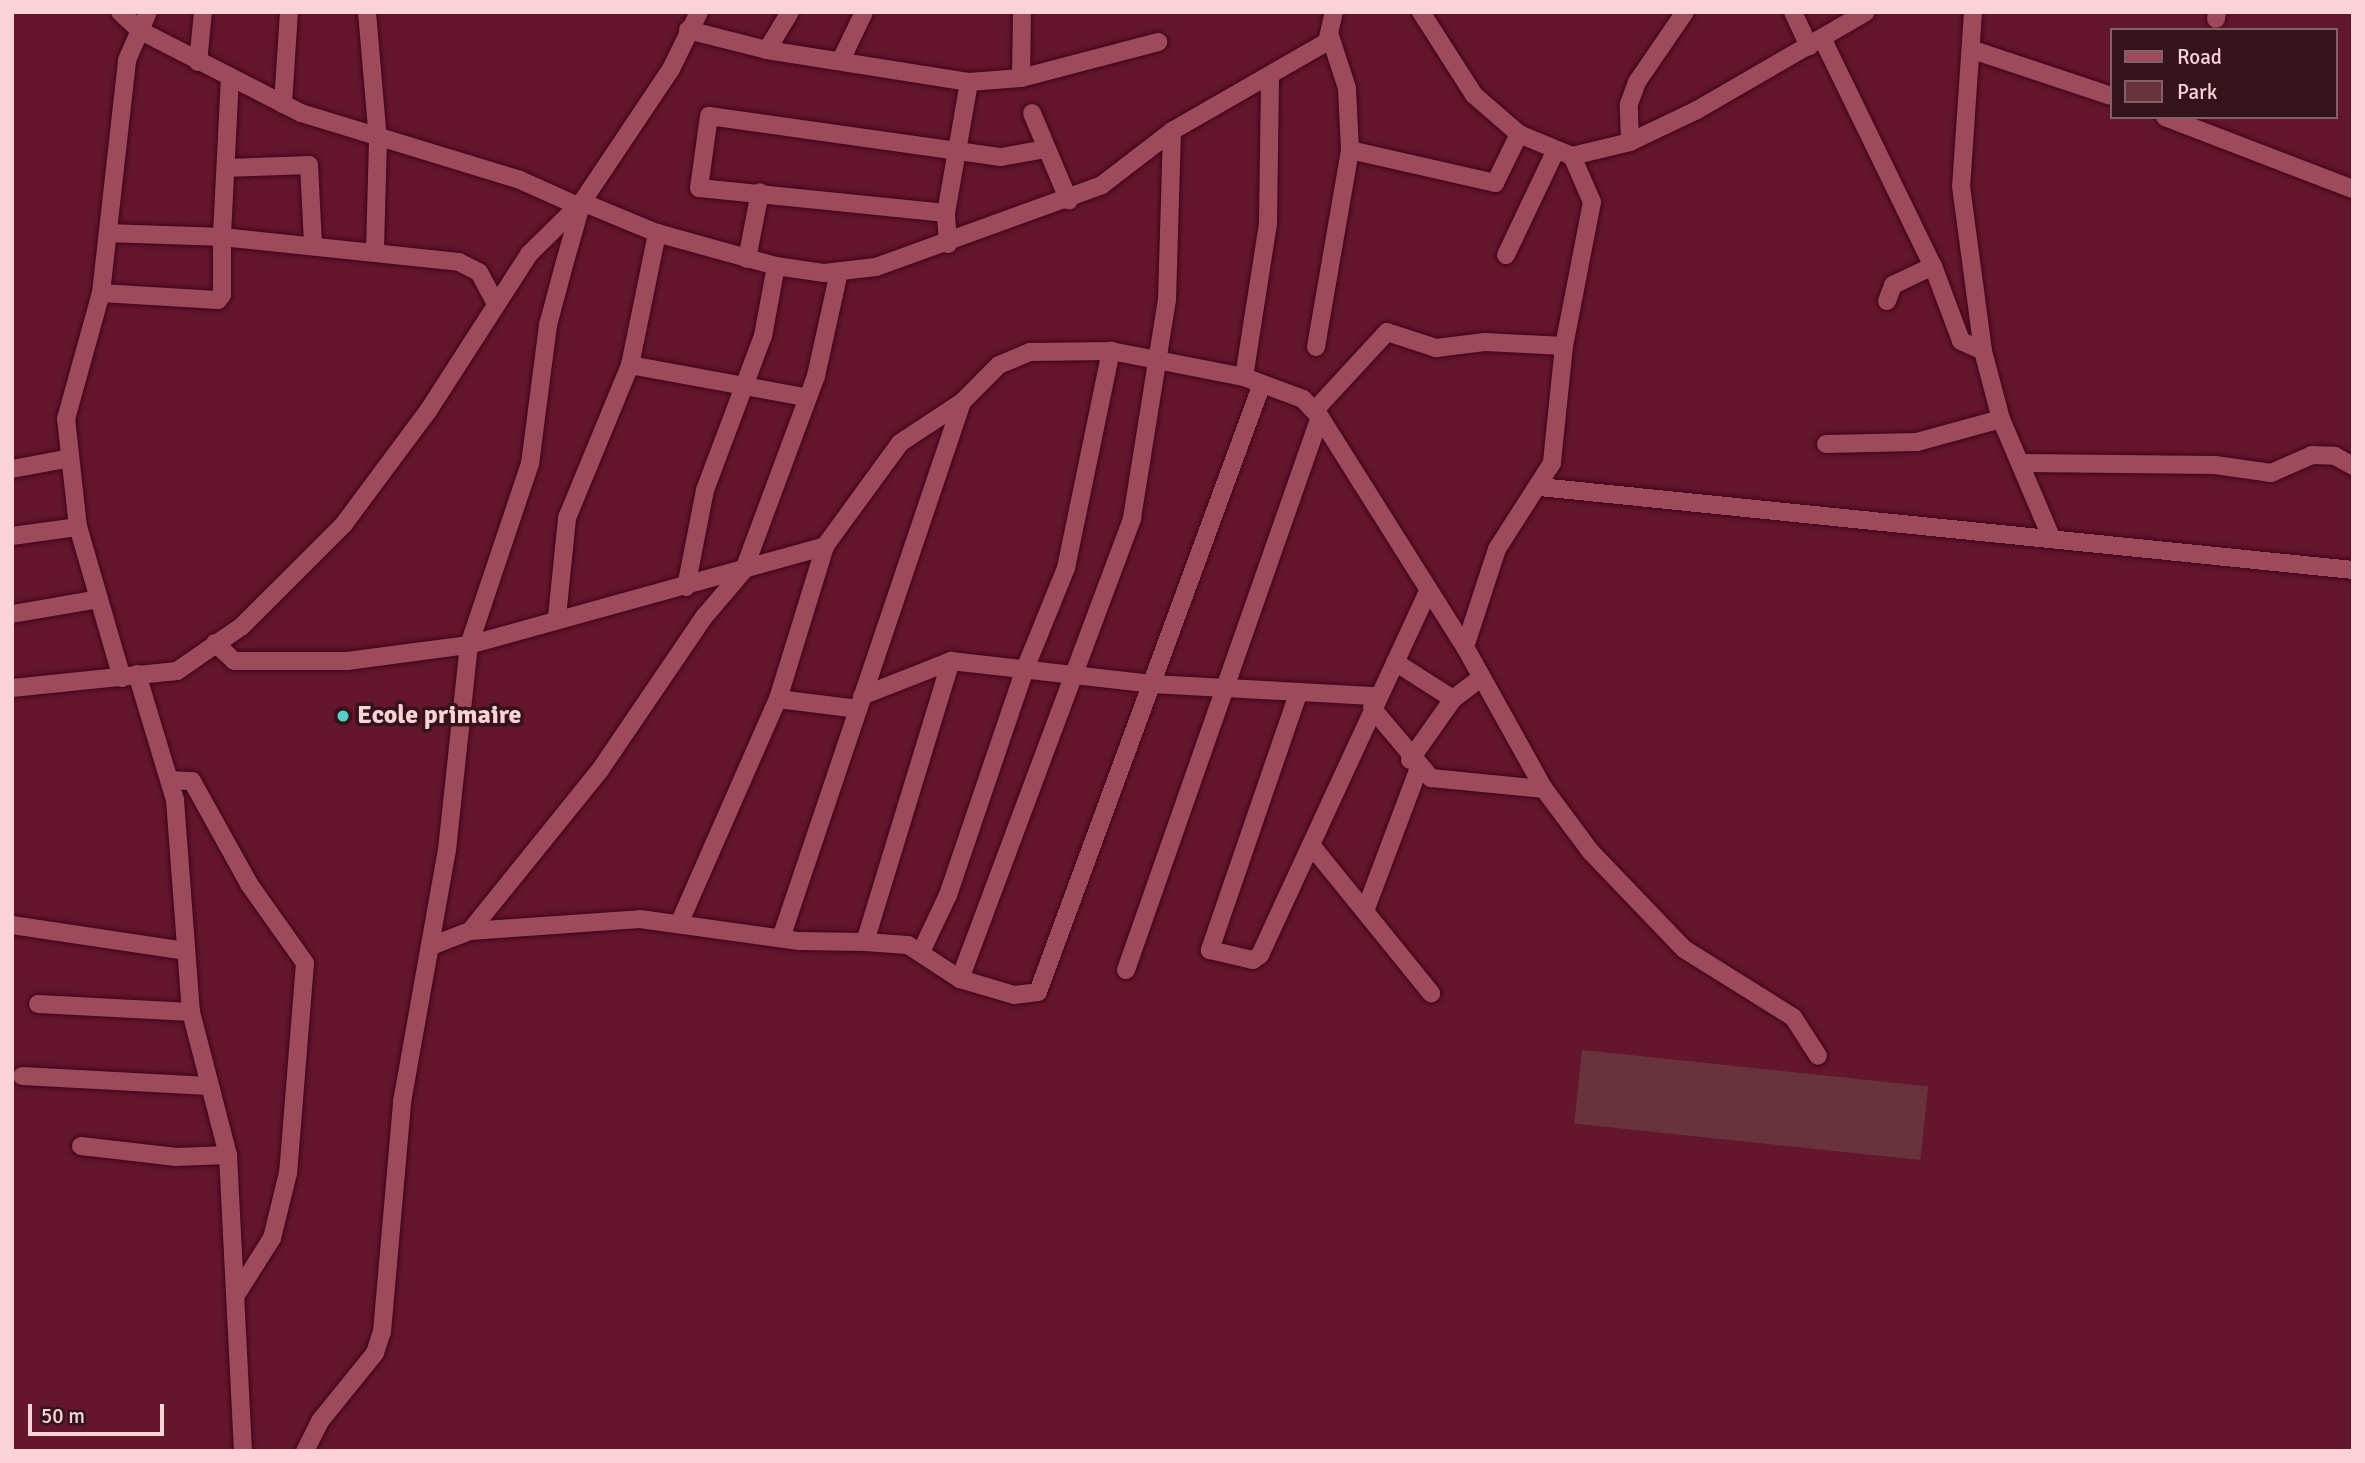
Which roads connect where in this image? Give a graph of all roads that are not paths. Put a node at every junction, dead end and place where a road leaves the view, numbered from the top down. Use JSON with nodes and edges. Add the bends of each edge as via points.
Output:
{"nodes":[{"id":1,"x":120,"y":12,"type":"edge"},
{"id":2,"x":148,"y":12,"type":"edge"},
{"id":3,"x":202,"y":12,"type":"edge"},
{"id":4,"x":289,"y":12,"type":"edge"},
{"id":5,"x":367,"y":12,"type":"edge"},
{"id":6,"x":699,"y":12,"type":"edge"},
{"id":7,"x":790,"y":12,"type":"edge"},
{"id":8,"x":864,"y":12,"type":"edge"},
{"id":9,"x":1023,"y":12,"type":"edge"},
{"id":10,"x":1334,"y":12,"type":"edge"},
{"id":11,"x":1421,"y":12,"type":"edge"},
{"id":12,"x":1685,"y":12,"type":"edge"},
{"id":13,"x":1793,"y":12,"type":"edge"},
{"id":14,"x":1866,"y":12,"type":"edge"},
{"id":15,"x":1972,"y":12,"type":"edge"},
{"id":16,"x":139,"y":30,"type":"junction"},
{"id":17,"x":688,"y":30,"type":"junction"},
{"id":18,"x":1330,"y":36,"type":"junction"},
{"id":19,"x":1158,"y":42,"type":"dead end"},
{"id":20,"x":1816,"y":44,"type":"junction"},
{"id":21,"x":767,"y":50,"type":"junction"},
{"id":22,"x":1973,"y":50,"type":"junction"},
{"id":23,"x":842,"y":58,"type":"junction"},
{"id":24,"x":198,"y":62,"type":"junction"},
{"id":25,"x":230,"y":77,"type":"junction"},
{"id":26,"x":1021,"y":78,"type":"junction"},
{"id":27,"x":1270,"y":78,"type":"junction"},
{"id":28,"x":970,"y":82,"type":"junction"},
{"id":29,"x":2110,"y":96,"type":"edge"},
{"id":30,"x":283,"y":104,"type":"junction"},
{"id":31,"x":1032,"y":113,"type":"dead end"},
{"id":32,"x":2170,"y":119,"type":"edge"},
{"id":33,"x":1172,"y":131,"type":"junction"},
{"id":34,"x":1519,"y":134,"type":"junction"},
{"id":35,"x":378,"y":141,"type":"junction"},
{"id":36,"x":1630,"y":142,"type":"junction"},
{"id":37,"x":957,"y":149,"type":"junction"},
{"id":38,"x":1046,"y":149,"type":"junction"},
{"id":39,"x":1350,"y":150,"type":"junction"},
{"id":40,"x":1563,"y":155,"type":"junction"},
{"id":41,"x":226,"y":168,"type":"junction"},
{"id":42,"x":2353,"y":189,"type":"edge"},
{"id":43,"x":760,"y":192,"type":"junction"},
{"id":44,"x":1069,"y":201,"type":"junction"},
{"id":45,"x":579,"y":204,"type":"junction"},
{"id":46,"x":946,"y":214,"type":"junction"},
{"id":47,"x":108,"y":233,"type":"junction"},
{"id":48,"x":657,"y":233,"type":"junction"},
{"id":49,"x":222,"y":237,"type":"junction"},
{"id":50,"x":948,"y":244,"type":"junction"},
{"id":51,"x":313,"y":245,"type":"junction"},
{"id":52,"x":375,"y":250,"type":"junction"},
{"id":53,"x":1506,"y":255,"type":"dead end"},
{"id":54,"x":747,"y":259,"type":"junction"},
{"id":55,"x":776,"y":266,"type":"junction"},
{"id":56,"x":1933,"y":266,"type":"junction"},
{"id":57,"x":839,"y":272,"type":"junction"},
{"id":58,"x":101,"y":293,"type":"junction"},
{"id":59,"x":1887,"y":301,"type":"dead end"},
{"id":60,"x":495,"y":302,"type":"junction"},
{"id":61,"x":1564,"y":346,"type":"junction"},
{"id":62,"x":1316,"y":347,"type":"dead end"},
{"id":63,"x":1111,"y":351,"type":"junction"},
{"id":64,"x":1983,"y":351,"type":"junction"},
{"id":65,"x":1160,"y":361,"type":"junction"},
{"id":66,"x":630,"y":365,"type":"junction"},
{"id":67,"x":1244,"y":377,"type":"junction"},
{"id":68,"x":1262,"y":384,"type":"junction"},
{"id":69,"x":745,"y":386,"type":"junction"},
{"id":70,"x":805,"y":397,"type":"junction"},
{"id":71,"x":962,"y":401,"type":"junction"},
{"id":72,"x":1318,"y":413,"type":"junction"},
{"id":73,"x":2001,"y":419,"type":"junction"},
{"id":74,"x":1826,"y":443,"type":"dead end"},
{"id":75,"x":70,"y":458,"type":"junction"},
{"id":76,"x":2025,"y":463,"type":"junction"},
{"id":77,"x":2353,"y":466,"type":"edge"},
{"id":78,"x":12,"y":469,"type":"edge"},
{"id":79,"x":1540,"y":487,"type":"junction"},
{"id":80,"x":78,"y":527,"type":"junction"},
{"id":81,"x":12,"y":536,"type":"edge"},
{"id":82,"x":2052,"y":539,"type":"junction"},
{"id":83,"x":825,"y":546,"type":"junction"},
{"id":84,"x":744,"y":570,"type":"junction"},
{"id":85,"x":2353,"y":570,"type":"edge"},
{"id":86,"x":686,"y":587,"type":"junction"},
{"id":87,"x":1427,"y":593,"type":"junction"},
{"id":88,"x":99,"y":599,"type":"junction"},
{"id":89,"x":12,"y":614,"type":"edge"},
{"id":90,"x":557,"y":617,"type":"junction"},
{"id":91,"x":215,"y":643,"type":"junction"},
{"id":92,"x":469,"y":645,"type":"junction"},
{"id":93,"x":1465,"y":647,"type":"junction"},
{"id":94,"x":951,"y":661,"type":"junction"},
{"id":95,"x":1395,"y":662,"type":"junction"},
{"id":96,"x":1024,"y":669,"type":"junction"},
{"id":97,"x":130,"y":676,"type":"junction"},
{"id":98,"x":1077,"y":678,"type":"junction"},
{"id":99,"x":1480,"y":679,"type":"junction"},
{"id":100,"x":1152,"y":684,"type":"junction"},
{"id":101,"x":12,"y":688,"type":"edge"},
{"id":102,"x":1220,"y":688,"type":"junction"},
{"id":103,"x":1298,"y":694,"type":"junction"},
{"id":104,"x":778,"y":699,"type":"junction"},
{"id":105,"x":1453,"y":699,"type":"junction"},
{"id":106,"x":860,"y":702,"type":"junction"},
{"id":107,"x":1375,"y":702,"type":"junction"},
{"id":108,"x":1414,"y":765,"type":"junction"},
{"id":109,"x":170,"y":780,"type":"junction"},
{"id":110,"x":1544,"y":789,"type":"junction"},
{"id":111,"x":1311,"y":845,"type":"junction"},
{"id":112,"x":1367,"y":906,"type":"junction"},
{"id":113,"x":679,"y":924,"type":"junction"},
{"id":114,"x":12,"y":925,"type":"edge"},
{"id":115,"x":470,"y":931,"type":"junction"},
{"id":116,"x":780,"y":938,"type":"junction"},
{"id":117,"x":865,"y":942,"type":"junction"},
{"id":118,"x":431,"y":946,"type":"junction"},
{"id":119,"x":185,"y":951,"type":"junction"},
{"id":120,"x":920,"y":952,"type":"junction"},
{"id":121,"x":1126,"y":970,"type":"dead end"},
{"id":122,"x":960,"y":979,"type":"junction"},
{"id":123,"x":1431,"y":993,"type":"dead end"},
{"id":124,"x":38,"y":1004,"type":"dead end"},
{"id":125,"x":191,"y":1012,"type":"junction"},
{"id":126,"x":1818,"y":1056,"type":"dead end"},
{"id":127,"x":22,"y":1076,"type":"dead end"},
{"id":128,"x":209,"y":1086,"type":"junction"},
{"id":129,"x":81,"y":1146,"type":"dead end"},
{"id":130,"x":228,"y":1155,"type":"junction"},
{"id":131,"x":238,"y":1292,"type":"junction"},
{"id":132,"x":243,"y":1451,"type":"edge"},
{"id":133,"x":305,"y":1451,"type":"edge"}],
"edges":[{"from":1,"to":16,"type":"street"},
{"from":2,"to":16,"type":"street"},
{"from":3,"to":24,"type":"street"},
{"from":4,"to":30,"type":"street"},
{"from":5,"to":35,"type":"street"},
{"from":6,"to":17,"type":"street"},
{"from":7,"to":21,"type":"street"},
{"from":8,"to":23,"type":"street"},
{"from":9,"to":26,"type":"street"},
{"from":10,"to":18,"type":"street"},
{"from":11,"to":34,"type":"street","via":[[1474,95]]},
{"from":12,"to":36,"type":"street","via":[[1637,82],[1629,104]]},
{"from":13,"to":20,"type":"street"},
{"from":14,"to":20,"type":"street"},
{"from":15,"to":22,"type":"street"},
{"from":16,"to":24,"type":"street"},
{"from":16,"to":47,"type":"street","via":[[127,60]]},
{"from":17,"to":21,"type":"street"},
{"from":17,"to":45,"type":"street","via":[[671,69]]},
{"from":18,"to":27,"type":"street"},
{"from":18,"to":39,"type":"street","via":[[1347,88]]},
{"from":19,"to":26,"type":"street"},
{"from":20,"to":36,"type":"street"},
{"from":20,"to":56,"type":"street"},
{"from":21,"to":23,"type":"street"},
{"from":22,"to":29,"type":"street"},
{"from":22,"to":64,"type":"street","via":[[1961,186]]},
{"from":23,"to":28,"type":"street"},
{"from":24,"to":25,"type":"street"},
{"from":25,"to":30,"type":"street"},
{"from":25,"to":41,"type":"street"},
{"from":26,"to":28,"type":"street"},
{"from":27,"to":33,"type":"street"},
{"from":27,"to":67,"type":"street","via":[[1268,223]]},
{"from":28,"to":37,"type":"street"},
{"from":30,"to":35,"type":"street"},
{"from":31,"to":38,"type":"street"},
{"from":32,"to":42,"type":"street"},
{"from":33,"to":44,"type":"street"},
{"from":33,"to":65,"type":"street"},
{"from":34,"to":39,"type":"street","via":[[1495,183]]},
{"from":34,"to":40,"type":"street"},
{"from":35,"to":45,"type":"street","via":[[520,180]]},
{"from":35,"to":52,"type":"street"},
{"from":36,"to":40,"type":"street"},
{"from":37,"to":38,"type":"street","via":[[1017,157]]},
{"from":37,"to":43,"type":"street","via":[[711,113],[698,186]]},
{"from":37,"to":46,"type":"street"},
{"from":38,"to":44,"type":"street"},
{"from":39,"to":62,"type":"street"},
{"from":40,"to":53,"type":"street"},
{"from":40,"to":61,"type":"street","via":[[1592,209]]},
{"from":41,"to":49,"type":"street"},
{"from":41,"to":51,"type":"street","via":[[309,165]]},
{"from":43,"to":46,"type":"street"},
{"from":43,"to":54,"type":"street"},
{"from":44,"to":50,"type":"street"},
{"from":45,"to":48,"type":"street"},
{"from":45,"to":60,"type":"street"},
{"from":45,"to":92,"type":"street","via":[[548,326],[530,464]]},
{"from":46,"to":50,"type":"street"},
{"from":47,"to":49,"type":"street"},
{"from":47,"to":58,"type":"street"},
{"from":48,"to":54,"type":"street"},
{"from":48,"to":66,"type":"street"},
{"from":49,"to":51,"type":"street"},
{"from":49,"to":58,"type":"street","via":[[218,300]]},
{"from":50,"to":57,"type":"street"},
{"from":51,"to":52,"type":"street"},
{"from":52,"to":60,"type":"street","via":[[469,265]]},
{"from":54,"to":55,"type":"street"},
{"from":55,"to":57,"type":"street"},
{"from":55,"to":69,"type":"street","via":[[763,336]]},
{"from":56,"to":59,"type":"street","via":[[1893,285]]},
{"from":56,"to":64,"type":"street","via":[[1961,341]]},
{"from":57,"to":70,"type":"street","via":[[816,376]]},
{"from":58,"to":75,"type":"street","via":[[67,408]]},
{"from":60,"to":91,"type":"street","via":[[428,411],[344,524],[242,626]]},
{"from":61,"to":72,"type":"street","via":[[1485,342],[1436,348],[1387,332]]},
{"from":61,"to":79,"type":"street","via":[[1557,444]]},
{"from":63,"to":65,"type":"street"},
{"from":63,"to":71,"type":"street","via":[[1030,352],[999,365]]},
{"from":63,"to":96,"type":"street","via":[[1066,568]]},
{"from":64,"to":73,"type":"street"},
{"from":65,"to":67,"type":"street"},
{"from":65,"to":98,"type":"street","via":[[1132,518]]},
{"from":66,"to":69,"type":"street"},
{"from":66,"to":90,"type":"street","via":[[567,518]]},
{"from":67,"to":68,"type":"street"},
{"from":68,"to":72,"type":"street"},
{"from":68,"to":100,"type":"street"},
{"from":69,"to":70,"type":"street"},
{"from":69,"to":86,"type":"street","via":[[710,472]]},
{"from":70,"to":84,"type":"street"},
{"from":71,"to":83,"type":"street","via":[[900,443]]},
{"from":71,"to":106,"type":"street"},
{"from":72,"to":87,"type":"street"},
{"from":72,"to":102,"type":"street"},
{"from":73,"to":74,"type":"street","via":[[1917,442]]},
{"from":73,"to":76,"type":"street"},
{"from":75,"to":78,"type":"street"},
{"from":75,"to":80,"type":"street"},
{"from":76,"to":77,"type":"street","via":[[2215,465],[2271,473],[2312,455],[2335,456]]},
{"from":76,"to":82,"type":"street"},
{"from":79,"to":82,"type":"street"},
{"from":79,"to":93,"type":"street","via":[[1497,549]]},
{"from":80,"to":81,"type":"street"},
{"from":80,"to":88,"type":"street"},
{"from":82,"to":85,"type":"street"},
{"from":83,"to":84,"type":"street"},
{"from":83,"to":104,"type":"street"},
{"from":84,"to":86,"type":"street"},
{"from":84,"to":115,"type":"street","via":[[704,617],[600,770]]},
{"from":86,"to":90,"type":"street"},
{"from":87,"to":93,"type":"street"},
{"from":87,"to":95,"type":"street"},
{"from":88,"to":89,"type":"street"},
{"from":88,"to":97,"type":"street"},
{"from":90,"to":92,"type":"street"},
{"from":91,"to":92,"type":"street","via":[[234,661],[347,661]]},
{"from":91,"to":97,"type":"street","via":[[177,671]]},
{"from":92,"to":118,"type":"street"},
{"from":93,"to":99,"type":"street"},
{"from":94,"to":96,"type":"street"},
{"from":94,"to":106,"type":"street"},
{"from":94,"to":117,"type":"street"},
{"from":95,"to":105,"type":"street"},
{"from":95,"to":107,"type":"street"},
{"from":96,"to":98,"type":"street"},
{"from":96,"to":120,"type":"street","via":[[984,800]]},
{"from":97,"to":101,"type":"street"},
{"from":97,"to":109,"type":"street"},
{"from":98,"to":100,"type":"street"},
{"from":98,"to":122,"type":"street"},
{"from":99,"to":105,"type":"street"},
{"from":99,"to":110,"type":"street"},
{"from":100,"to":102,"type":"street"},
{"from":100,"to":122,"type":"street","via":[[1038,992],[1014,995]]},
{"from":102,"to":103,"type":"street"},
{"from":102,"to":121,"type":"street"},
{"from":103,"to":107,"type":"street"},
{"from":103,"to":111,"type":"street","via":[[1210,950],[1257,958]]},
{"from":104,"to":106,"type":"street"},
{"from":104,"to":113,"type":"street"},
{"from":105,"to":108,"type":"street"},
{"from":106,"to":116,"type":"street"},
{"from":107,"to":108,"type":"street"},
{"from":107,"to":111,"type":"street"},
{"from":108,"to":110,"type":"street","via":[[1469,786]]},
{"from":108,"to":112,"type":"street"},
{"from":109,"to":119,"type":"street","via":[[185,883]]},
{"from":109,"to":131,"type":"street","via":[[192,781],[250,884],[304,963],[288,1174],[272,1238]]},
{"from":110,"to":126,"type":"street","via":[[1591,852],[1684,949],[1778,1005]]},
{"from":111,"to":112,"type":"street"},
{"from":112,"to":123,"type":"street"},
{"from":113,"to":115,"type":"street","via":[[640,919]]},
{"from":113,"to":116,"type":"street"},
{"from":114,"to":119,"type":"street"},
{"from":115,"to":118,"type":"street"},
{"from":116,"to":117,"type":"street"},
{"from":117,"to":120,"type":"street","via":[[899,942]]},
{"from":118,"to":133,"type":"street","via":[[402,1102],[382,1332],[375,1353],[320,1421]]},
{"from":119,"to":125,"type":"street"},
{"from":120,"to":122,"type":"street"},
{"from":124,"to":125,"type":"street"},
{"from":125,"to":128,"type":"street"},
{"from":127,"to":128,"type":"street"},
{"from":128,"to":130,"type":"street"},
{"from":129,"to":130,"type":"street","via":[[176,1157]]},
{"from":130,"to":131,"type":"street"},
{"from":131,"to":132,"type":"street"}]}
